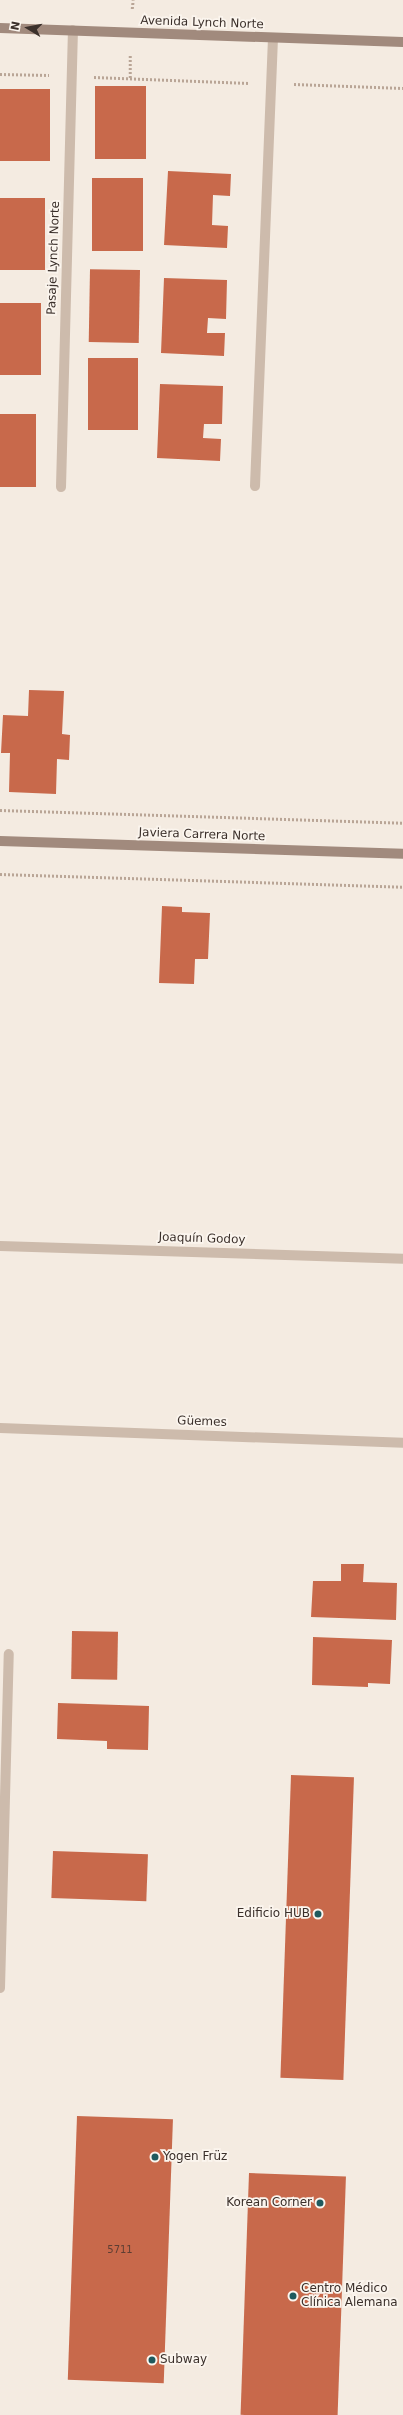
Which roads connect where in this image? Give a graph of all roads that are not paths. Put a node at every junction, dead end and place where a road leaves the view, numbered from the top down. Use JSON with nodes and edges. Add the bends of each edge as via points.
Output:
{"nodes":[{"id":1,"x":0,"y":28,"type":"edge"},
{"id":2,"x":73,"y":30,"type":"junction"},
{"id":3,"x":272,"y":38,"type":"junction"},
{"id":4,"x":403,"y":42,"type":"edge"},
{"id":5,"x":255,"y":486,"type":"dead end"},
{"id":6,"x":61,"y":487,"type":"dead end"},
{"id":7,"x":0,"y":841,"type":"edge"},
{"id":8,"x":403,"y":854,"type":"edge"},
{"id":9,"x":0,"y":1246,"type":"edge"},
{"id":10,"x":403,"y":1259,"type":"edge"},
{"id":11,"x":0,"y":1428,"type":"edge"},
{"id":12,"x":403,"y":1443,"type":"edge"},
{"id":13,"x":9,"y":1654,"type":"dead end"},
{"id":14,"x":0,"y":1988,"type":"edge"}],
"edges":[{"from":1,"to":2,"type":"street","name":"Avenida Lynch Norte"},
{"from":2,"to":3,"type":"street","name":"Avenida Lynch Norte"},
{"from":2,"to":6,"type":"street","name":"Pasaje Lynch Norte"},
{"from":3,"to":4,"type":"street","name":"Avenida Lynch Norte"},
{"from":3,"to":5,"type":"street"},
{"from":7,"to":8,"type":"street","name":"Javiera Carrera Norte"},
{"from":9,"to":10,"type":"street","name":"Joaquín Godoy"},
{"from":11,"to":12,"type":"street","name":"Güemes"},
{"from":13,"to":14,"type":"street"}]}
